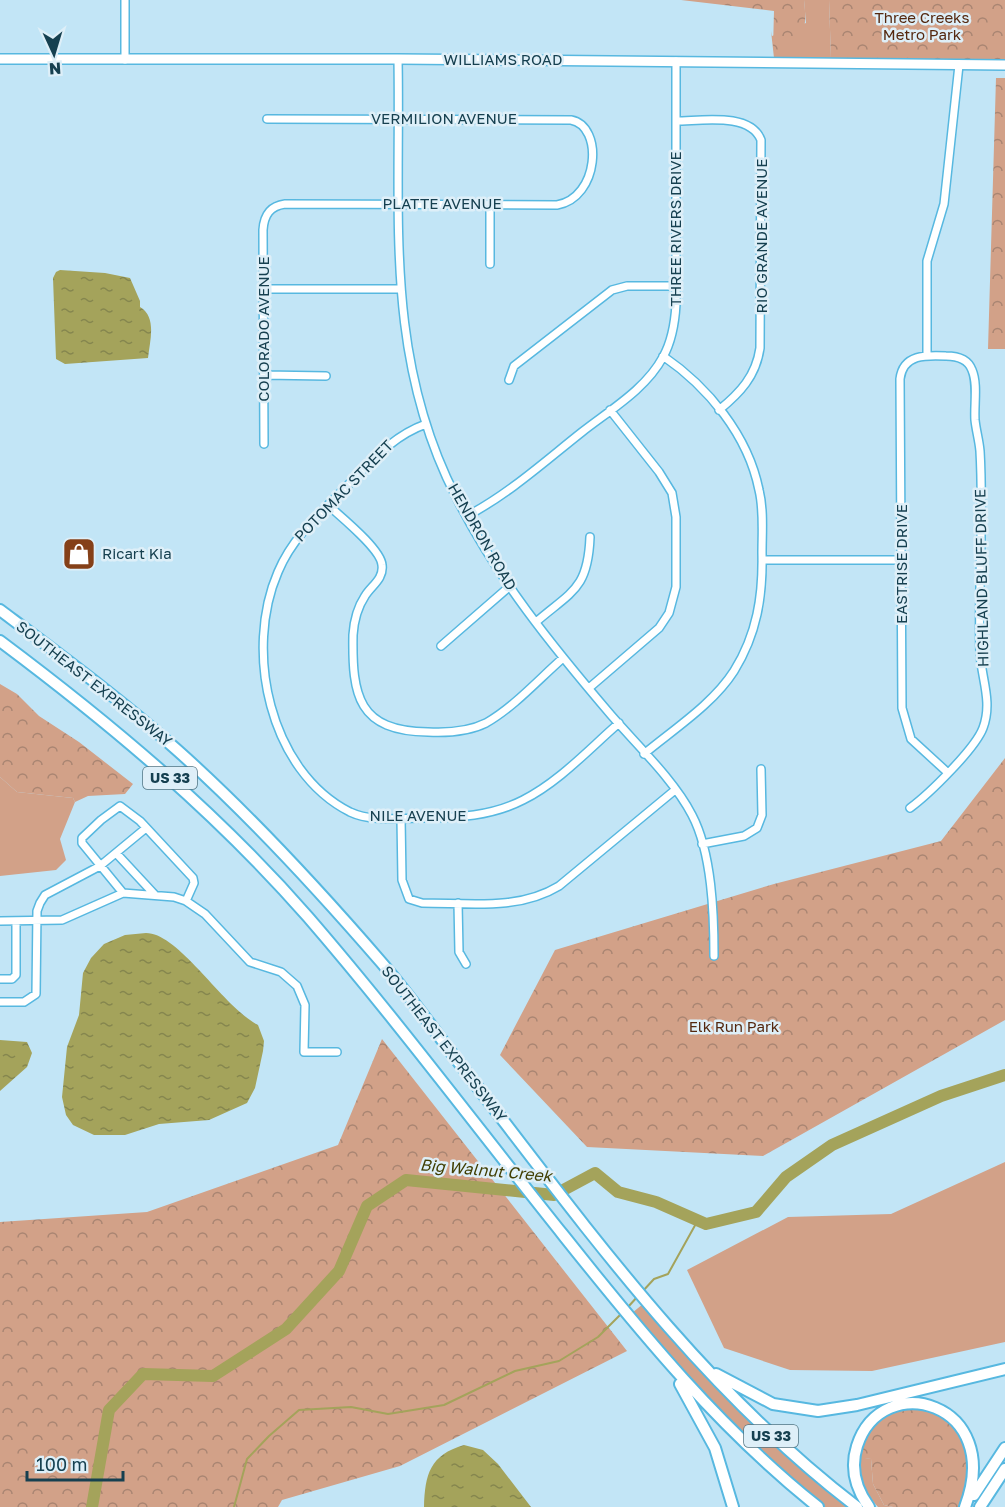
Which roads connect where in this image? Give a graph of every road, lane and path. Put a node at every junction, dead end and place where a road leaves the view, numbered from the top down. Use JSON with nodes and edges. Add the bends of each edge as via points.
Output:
{"nodes":[{"id":1,"x":125,"y":0,"type":"edge"},
{"id":2,"x":398,"y":59,"type":"junction"},
{"id":3,"x":0,"y":60,"type":"edge"},
{"id":4,"x":125,"y":60,"type":"junction"},
{"id":5,"x":676,"y":61,"type":"junction"},
{"id":6,"x":959,"y":65,"type":"junction"},
{"id":7,"x":1005,"y":65,"type":"edge"},
{"id":8,"x":267,"y":119,"type":"dead end"},
{"id":9,"x":398,"y":119,"type":"junction"},
{"id":10,"x":676,"y":120,"type":"junction"},
{"id":11,"x":591,"y":160,"type":"joint"},
{"id":12,"x":398,"y":204,"type":"junction"},
{"id":13,"x":490,"y":205,"type":"junction"},
{"id":14,"x":267,"y":214,"type":"joint"},
{"id":15,"x":490,"y":264,"type":"dead end"},
{"id":16,"x":676,"y":286,"type":"junction"},
{"id":17,"x":264,"y":289,"type":"junction"},
{"id":18,"x":400,"y":290,"type":"junction"},
{"id":19,"x":927,"y":355,"type":"junction"},
{"id":20,"x":663,"y":357,"type":"junction"},
{"id":21,"x":264,"y":375,"type":"junction"},
{"id":22,"x":326,"y":376,"type":"dead end"},
{"id":23,"x":509,"y":380,"type":"dead end"},
{"id":24,"x":610,"y":410,"type":"junction"},
{"id":25,"x":719,"y":410,"type":"junction"},
{"id":26,"x":426,"y":424,"type":"junction"},
{"id":27,"x":264,"y":444,"type":"dead end"},
{"id":28,"x":328,"y":505,"type":"junction"},
{"id":29,"x":467,"y":516,"type":"junction"},
{"id":30,"x":590,"y":537,"type":"dead end"},
{"id":31,"x":762,"y":560,"type":"junction"},
{"id":32,"x":902,"y":560,"type":"junction"},
{"id":33,"x":510,"y":586,"type":"junction"},
{"id":34,"x":0,"y":610,"type":"edge"},
{"id":35,"x":536,"y":622,"type":"junction"},
{"id":36,"x":0,"y":641,"type":"edge"},
{"id":37,"x":441,"y":645,"type":"dead end"},
{"id":38,"x":563,"y":658,"type":"junction"},
{"id":39,"x":589,"y":688,"type":"junction"},
{"id":40,"x":619,"y":723,"type":"junction"},
{"id":41,"x":644,"y":754,"type":"junction"},
{"id":42,"x":761,"y":769,"type":"dead end"},
{"id":43,"x":947,"y":772,"type":"junction"},
{"id":44,"x":309,"y":777,"type":"joint"},
{"id":45,"x":675,"y":790,"type":"junction"},
{"id":46,"x":910,"y":808,"type":"dead end"},
{"id":47,"x":401,"y":818,"type":"junction"},
{"id":48,"x":146,"y":828,"type":"junction"},
{"id":49,"x":702,"y":844,"type":"junction"},
{"id":50,"x":116,"y":853,"type":"junction"},
{"id":51,"x":100,"y":866,"type":"junction"},
{"id":52,"x":123,"y":893,"type":"junction"},
{"id":53,"x":155,"y":896,"type":"junction"},
{"id":54,"x":186,"y":901,"type":"junction"},
{"id":55,"x":458,"y":903,"type":"junction"},
{"id":56,"x":0,"y":921,"type":"edge"},
{"id":57,"x":16,"y":921,"type":"junction"},
{"id":58,"x":38,"y":921,"type":"junction"},
{"id":59,"x":714,"y":956,"type":"dead end"},
{"id":60,"x":466,"y":964,"type":"dead end"},
{"id":61,"x":0,"y":979,"type":"edge"},
{"id":62,"x":0,"y":1002,"type":"edge"},
{"id":63,"x":337,"y":1052,"type":"dead end"},
{"id":64,"x":694,"y":1356,"type":"junction"},
{"id":65,"x":671,"y":1368,"type":"junction"},
{"id":66,"x":1005,"y":1369,"type":"edge"},
{"id":67,"x":1005,"y":1448,"type":"edge"},
{"id":68,"x":1005,"y":1469,"type":"edge"},
{"id":69,"x":733,"y":1507,"type":"edge"},
{"id":70,"x":818,"y":1507,"type":"edge"},
{"id":71,"x":857,"y":1507,"type":"edge"},
{"id":72,"x":869,"y":1507,"type":"edge"},
{"id":73,"x":966,"y":1507,"type":"edge"},
{"id":74,"x":981,"y":1507,"type":"edge"}],
"edges":[{"from":1,"to":4,"type":"street"},
{"from":2,"to":4,"type":"main road","name":"WILLIAMS ROAD"},
{"from":2,"to":5,"type":"main road","name":"WILLIAMS ROAD"},
{"from":2,"to":9,"type":"street","name":"HENDRON ROAD"},
{"from":3,"to":4,"type":"main road","name":"WILLIAMS ROAD"},
{"from":5,"to":6,"type":"main road","name":"WILLIAMS ROAD"},
{"from":5,"to":10,"type":"street","name":"THREE RIVERS DRIVE"},
{"from":6,"to":7,"type":"main road","name":"WILLIAMS ROAD"},
{"from":6,"to":19,"type":"street","via":[[944,204],[927,261]]},
{"from":8,"to":9,"type":"street","name":"VERMILION AVENUE"},
{"from":9,"to":11,"type":"street","name":"VERMILION AVENUE","via":[[576,121],[590,135]]},
{"from":9,"to":12,"type":"street","name":"HENDRON ROAD"},
{"from":10,"to":16,"type":"street","name":"THREE RIVERS DRIVE"},
{"from":10,"to":25,"type":"street","name":"RIO GRANDE AVENUE","via":[[745,123],[755,129],[761,140],[760,348],[746,384]]},
{"from":11,"to":13,"type":"street","name":"PLATTE AVENUE","via":[[587,185],[568,202],[549,206]]},
{"from":12,"to":13,"type":"street","name":"PLATTE AVENUE"},
{"from":12,"to":14,"type":"street","name":"PLATTE AVENUE","via":[[285,204]]},
{"from":12,"to":18,"type":"street","name":"HENDRON ROAD"},
{"from":13,"to":15,"type":"street"},
{"from":14,"to":17,"type":"street","name":"COLORADO AVENUE","via":[[263,226]]},
{"from":16,"to":20,"type":"street","name":"THREE RIVERS DRIVE","via":[[675,318]]},
{"from":16,"to":23,"type":"street","via":[[627,286],[612,290],[514,366]]},
{"from":17,"to":18,"type":"street"},
{"from":17,"to":21,"type":"street","name":"COLORADO AVENUE"},
{"from":18,"to":26,"type":"street","name":"HENDRON ROAD","via":[[409,358]]},
{"from":19,"to":32,"type":"street","name":"EASTRISE DRIVE","via":[[910,360],[901,374]]},
{"from":19,"to":43,"type":"street","name":"HIGHLAND BLUFF DRIVE","via":[[958,357],[971,368],[980,449],[980,655],[988,707],[980,735]]},
{"from":20,"to":24,"type":"street","name":"THREE RIVERS DRIVE","via":[[640,385]]},
{"from":20,"to":25,"type":"street","via":[[695,381]]},
{"from":21,"to":22,"type":"street"},
{"from":21,"to":27,"type":"street","name":"COLORADO AVENUE"},
{"from":24,"to":29,"type":"street","name":"THREE RIVERS DRIVE","via":[[511,490]]},
{"from":24,"to":39,"type":"street","via":[[672,493],[676,587],[669,613],[659,628]]},
{"from":25,"to":31,"type":"street","via":[[745,448],[758,484]]},
{"from":26,"to":28,"type":"street","name":"POTOMAC STREET","via":[[394,439]]},
{"from":26,"to":29,"type":"street","name":"HENDRON ROAD"},
{"from":28,"to":38,"type":"street","via":[[376,552],[382,565],[381,576],[363,598],[354,621],[354,683],[363,705],[381,723],[395,730],[467,730],[491,720]]},
{"from":28,"to":44,"type":"street","name":"POTOMAC STREET","via":[[300,534],[284,558],[271,592],[265,627],[265,672],[271,710],[287,748]]},
{"from":29,"to":33,"type":"street","name":"HENDRON ROAD"},
{"from":30,"to":35,"type":"street","via":[[589,563],[582,580]]},
{"from":31,"to":32,"type":"street"},
{"from":31,"to":41,"type":"street","via":[[757,621],[750,643],[733,672],[710,698]]},
{"from":32,"to":43,"type":"street","name":"EASTRISE DRIVE","via":[[903,716],[917,746]]},
{"from":33,"to":35,"type":"street","name":"HENDRON ROAD"},
{"from":33,"to":37,"type":"street"},
{"from":34,"to":64,"type":"highway","name":"SOUTHEAST EXPRESSWAY","number":"US 33","via":[[176,749],[261,831],[382,963],[532,1157]]},
{"from":35,"to":38,"type":"street","name":"HENDRON ROAD"},
{"from":36,"to":65,"type":"highway","name":"SOUTHEAST EXPRESSWAY","number":"US 33","via":[[101,717],[229,833],[330,944]]},
{"from":38,"to":39,"type":"street","name":"HENDRON ROAD"},
{"from":39,"to":40,"type":"street","name":"HENDRON ROAD"},
{"from":40,"to":41,"type":"street","name":"HENDRON ROAD"},
{"from":40,"to":47,"type":"street","name":"NILE AVENUE","via":[[554,780],[522,800],[475,816]]},
{"from":41,"to":45,"type":"street","name":"HENDRON ROAD"},
{"from":42,"to":49,"type":"street","via":[[762,814],[757,828],[744,836]]},
{"from":43,"to":46,"type":"street","name":"HIGHLAND BLUFF DRIVE","via":[[929,794]]},
{"from":44,"to":47,"type":"street","name":"NILE AVENUE","via":[[351,812]]},
{"from":45,"to":49,"type":"street","name":"HENDRON ROAD","via":[[693,816]]},
{"from":45,"to":55,"type":"street","via":[[552,891],[519,902]]},
{"from":47,"to":55,"type":"street","via":[[402,880],[407,896],[417,903]]},
{"from":48,"to":50,"type":"street"},
{"from":48,"to":51,"type":"street","via":[[126,808],[116,807],[82,838],[84,847]]},
{"from":48,"to":54,"type":"street","via":[[193,878]]},
{"from":49,"to":59,"type":"street","name":"HENDRON ROAD","via":[[713,911]]},
{"from":50,"to":51,"type":"street"},
{"from":50,"to":53,"type":"street"},
{"from":51,"to":52,"type":"street"},
{"from":51,"to":58,"type":"street","via":[[45,895]]},
{"from":52,"to":53,"type":"street"},
{"from":52,"to":58,"type":"street","via":[[62,920]]},
{"from":53,"to":54,"type":"street"},
{"from":54,"to":63,"type":"street","via":[[205,914],[250,962],[281,972],[297,986],[305,1005],[304,1052]]},
{"from":55,"to":60,"type":"street","via":[[459,952]]},
{"from":56,"to":57,"type":"street"},
{"from":57,"to":58,"type":"street"},
{"from":57,"to":61,"type":"street","via":[[16,975]]},
{"from":58,"to":62,"type":"street","via":[[36,994],[24,1002]]},
{"from":64,"to":66,"type":"highway","via":[[754,1396],[805,1410],[857,1405]]},
{"from":64,"to":71,"type":"highway","name":"SOUTHEAST EXPRESSWAY","number":"US 33","via":[[760,1425]]},
{"from":65,"to":69,"type":"highway","via":[[715,1448]]},
{"from":65,"to":70,"type":"highway","name":"SOUTHEAST EXPRESSWAY","number":"US 33","via":[[745,1445]]},
{"from":67,"to":73,"type":"highway"},
{"from":68,"to":74,"type":"highway"},
{"from":72,"to":73,"type":"highway","via":[[856,1484],[853,1467],[860,1437],[871,1422],[893,1407],[920,1404],[950,1414],[970,1437],[976,1467]]}]}
